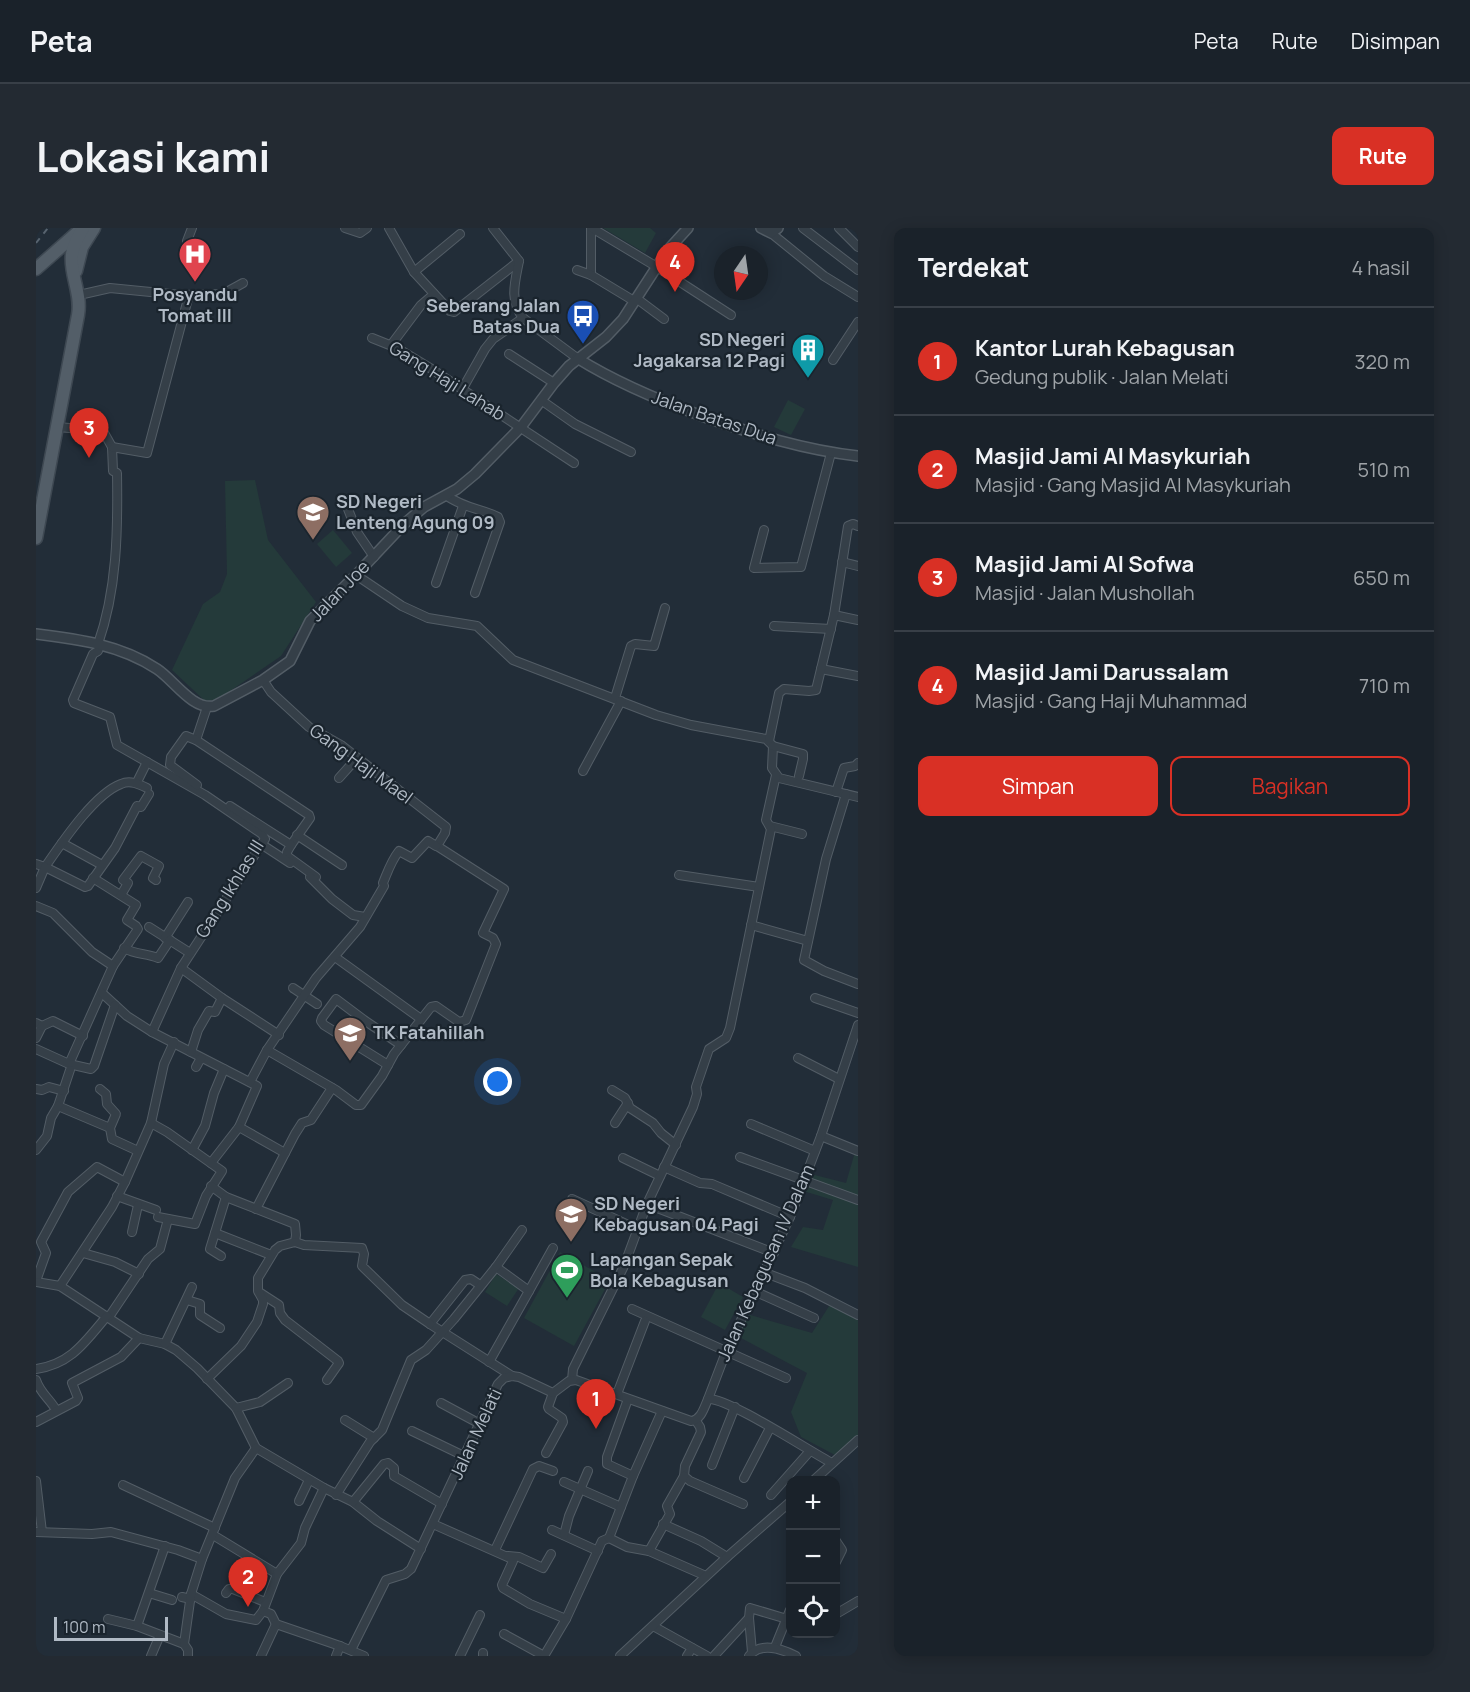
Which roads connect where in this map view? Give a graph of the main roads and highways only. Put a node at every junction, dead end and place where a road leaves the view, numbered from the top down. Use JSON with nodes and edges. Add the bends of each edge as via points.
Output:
{"nodes":[{"id":1,"x":74,"y":228,"type":"edge"},
{"id":2,"x":83,"y":228,"type":"edge"},
{"id":3,"x":94,"y":228,"type":"edge"},
{"id":4,"x":65,"y":242,"type":"junction"},
{"id":5,"x":36,"y":268,"type":"edge"},
{"id":6,"x":75,"y":275,"type":"junction"},
{"id":7,"x":36,"y":538,"type":"edge"}],
"edges":[{"from":1,"to":4,"type":"main road"},
{"from":2,"to":4,"type":"main road"},
{"from":2,"to":6,"type":"main road","via":[[72,253]]},
{"from":3,"to":6,"type":"main road","via":[[82,247]]},
{"from":4,"to":5,"type":"main road"},
{"from":6,"to":7,"type":"main road","via":[[81,294],[78,315]]}]}
